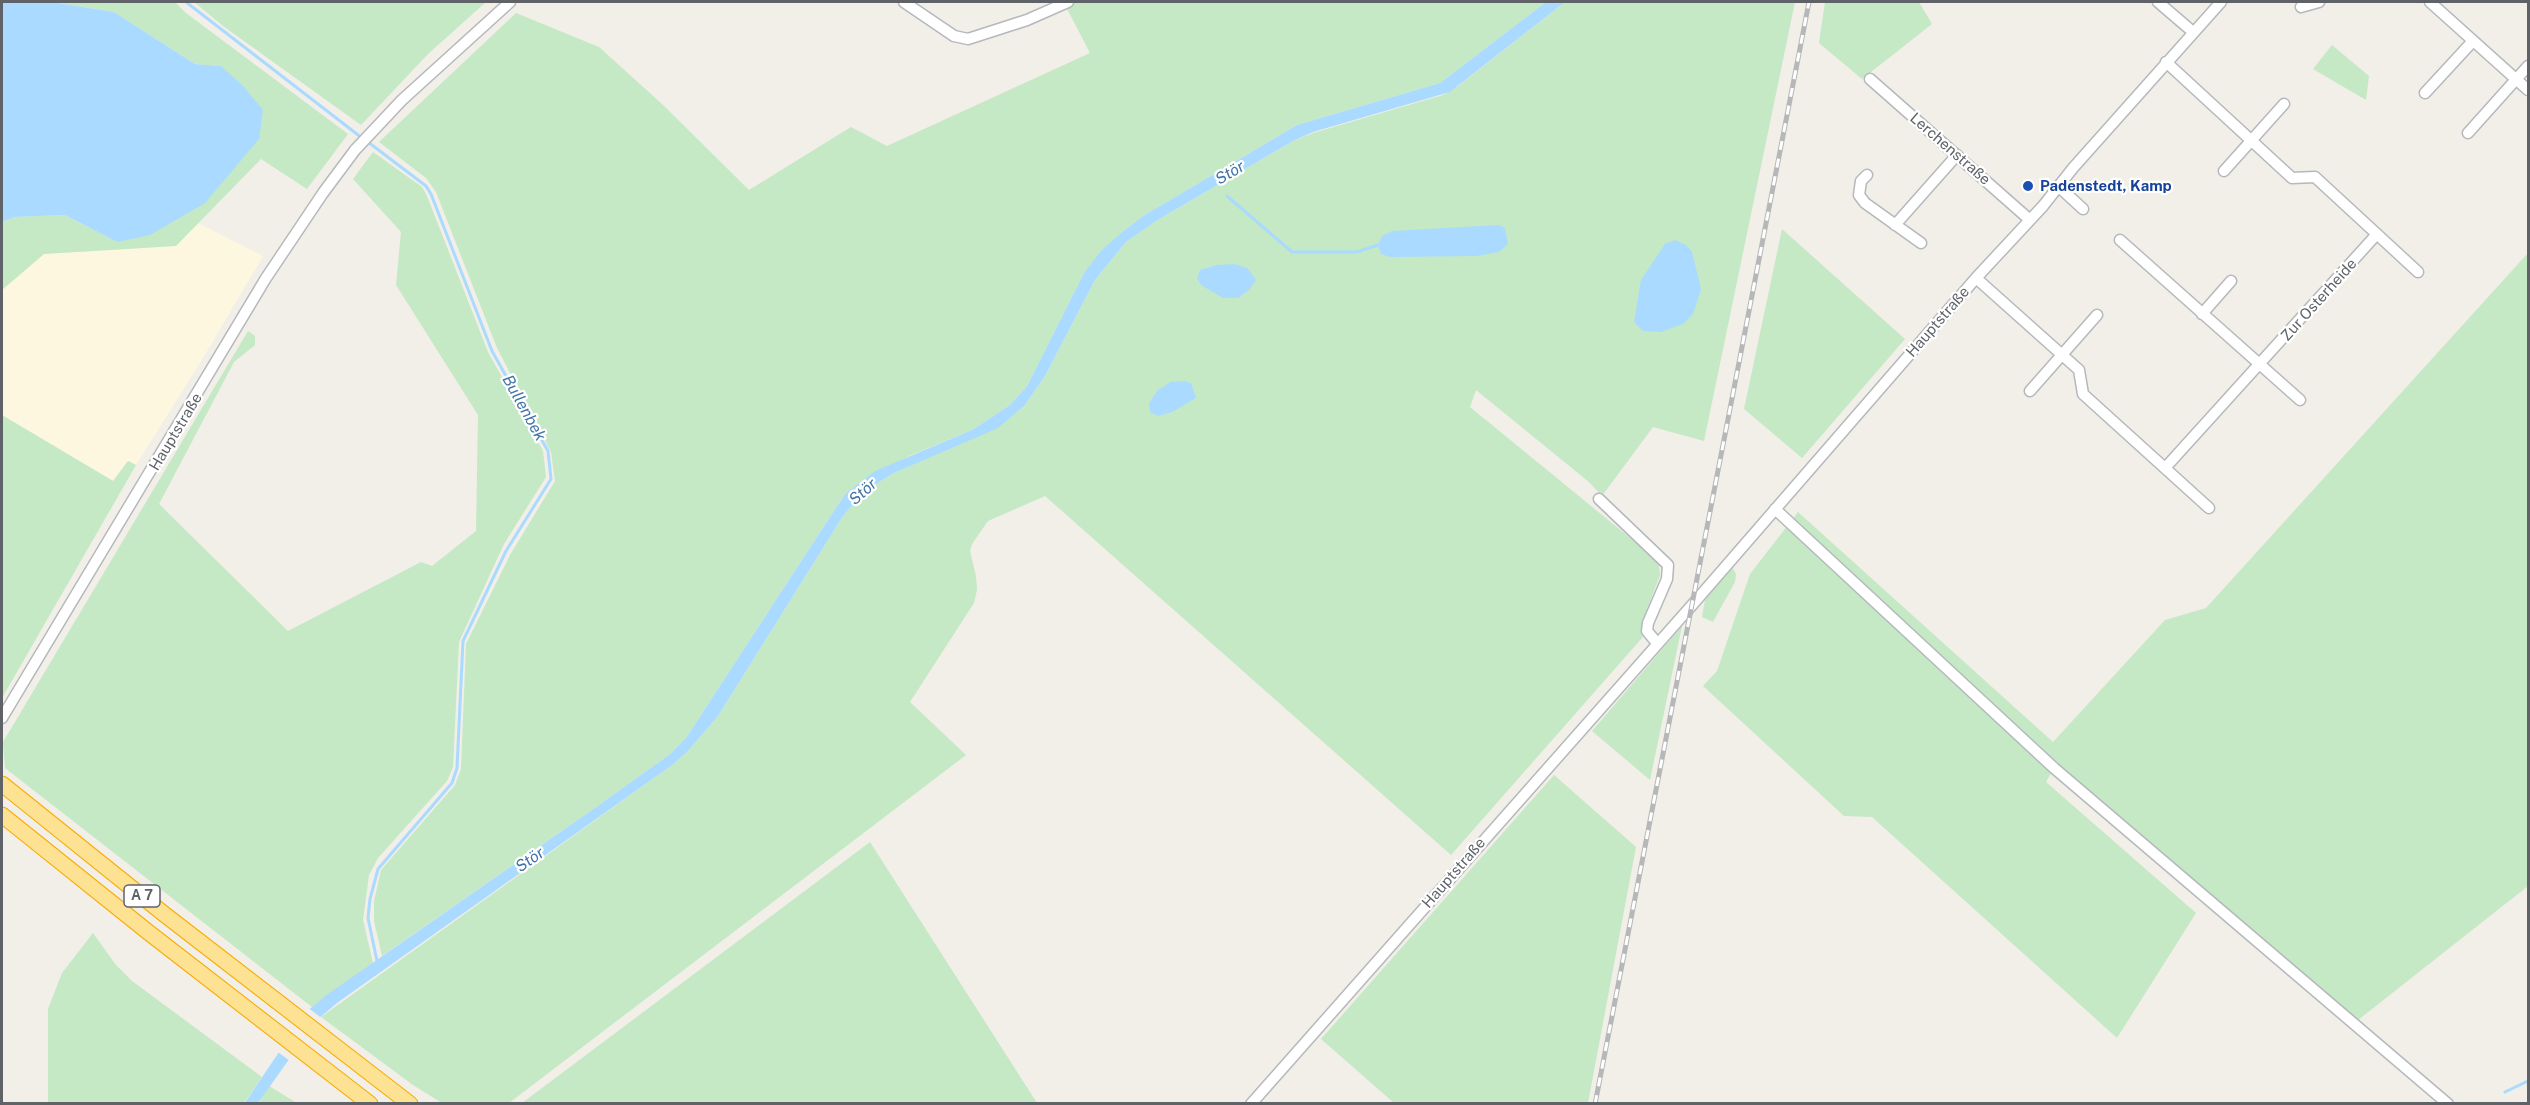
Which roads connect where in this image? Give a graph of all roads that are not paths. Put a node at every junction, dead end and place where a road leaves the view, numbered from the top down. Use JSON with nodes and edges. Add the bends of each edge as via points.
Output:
{"nodes":[{"id":1,"x":510,"y":2,"type":"edge"},
{"id":2,"x":904,"y":2,"type":"edge"},
{"id":3,"x":1068,"y":2,"type":"edge"},
{"id":4,"x":2158,"y":2,"type":"edge"},
{"id":5,"x":2221,"y":2,"type":"edge"},
{"id":6,"x":2319,"y":2,"type":"edge"},
{"id":7,"x":2430,"y":2,"type":"edge"},
{"id":8,"x":2301,"y":7,"type":"dead end"},
{"id":9,"x":2193,"y":32,"type":"junction"},
{"id":10,"x":2473,"y":40,"type":"junction"},
{"id":11,"x":2166,"y":62,"type":"junction"},
{"id":12,"x":2529,"y":66,"type":"edge"},
{"id":13,"x":1870,"y":79,"type":"dead end"},
{"id":14,"x":2516,"y":80,"type":"junction"},
{"id":15,"x":2529,"y":90,"type":"edge"},
{"id":16,"x":2425,"y":93,"type":"dead end"},
{"id":17,"x":2284,"y":104,"type":"dead end"},
{"id":18,"x":2468,"y":133,"type":"dead end"},
{"id":19,"x":2252,"y":141,"type":"junction"},
{"id":20,"x":1957,"y":155,"type":"junction"},
{"id":21,"x":2224,"y":171,"type":"dead end"},
{"id":22,"x":1867,"y":175,"type":"dead end"},
{"id":23,"x":2058,"y":186,"type":"junction"},
{"id":24,"x":2084,"y":209,"type":"dead end"},
{"id":25,"x":2030,"y":220,"type":"junction"},
{"id":26,"x":1895,"y":225,"type":"junction"},
{"id":27,"x":2377,"y":234,"type":"junction"},
{"id":28,"x":2120,"y":240,"type":"dead end"},
{"id":29,"x":1921,"y":243,"type":"dead end"},
{"id":30,"x":2418,"y":272,"type":"dead end"},
{"id":31,"x":1976,"y":278,"type":"junction"},
{"id":32,"x":2231,"y":281,"type":"dead end"},
{"id":33,"x":2202,"y":314,"type":"junction"},
{"id":34,"x":2097,"y":315,"type":"dead end"},
{"id":35,"x":2062,"y":355,"type":"junction"},
{"id":36,"x":2260,"y":365,"type":"junction"},
{"id":37,"x":2030,"y":391,"type":"dead end"},
{"id":38,"x":2300,"y":400,"type":"dead end"},
{"id":39,"x":2165,"y":468,"type":"junction"},
{"id":40,"x":1599,"y":500,"type":"dead end"},
{"id":41,"x":2209,"y":508,"type":"dead end"},
{"id":42,"x":1775,"y":509,"type":"junction"},
{"id":43,"x":1657,"y":643,"type":"junction"},
{"id":44,"x":2,"y":718,"type":"edge"},
{"id":45,"x":2,"y":784,"type":"edge"},
{"id":46,"x":2,"y":815,"type":"edge"},
{"id":47,"x":370,"y":1104,"type":"edge"},
{"id":48,"x":410,"y":1104,"type":"edge"},
{"id":49,"x":1251,"y":1104,"type":"edge"},
{"id":50,"x":2448,"y":1104,"type":"edge"}],
"edges":[{"from":1,"to":44,"type":"street","name":"Hauptstraße","via":[[375,127],[323,193],[266,278]]},
{"from":2,"to":3,"type":"street","via":[[954,36],[968,39]]},
{"from":4,"to":9,"type":"street"},
{"from":5,"to":9,"type":"street","name":"Hauptstraße"},
{"from":6,"to":8,"type":"street"},
{"from":7,"to":10,"type":"street"},
{"from":9,"to":11,"type":"street","name":"Hauptstraße"},
{"from":10,"to":14,"type":"street"},
{"from":10,"to":16,"type":"street"},
{"from":11,"to":19,"type":"street"},
{"from":11,"to":23,"type":"street","name":"Hauptstraße"},
{"from":12,"to":14,"type":"street"},
{"from":13,"to":20,"type":"street","name":"Lerchenstraße"},
{"from":14,"to":15,"type":"street"},
{"from":14,"to":18,"type":"street"},
{"from":17,"to":19,"type":"street"},
{"from":19,"to":21,"type":"street"},
{"from":19,"to":27,"type":"street","via":[[2292,178],[2315,177]]},
{"from":20,"to":25,"type":"street","name":"Lerchenstraße"},
{"from":20,"to":26,"type":"street"},
{"from":22,"to":26,"type":"street","via":[[1861,181],[1859,195]]},
{"from":23,"to":24,"type":"street"},
{"from":23,"to":25,"type":"street","name":"Hauptstraße"},
{"from":25,"to":31,"type":"street","name":"Hauptstraße"},
{"from":26,"to":29,"type":"street"},
{"from":27,"to":30,"type":"street"},
{"from":27,"to":36,"type":"street","name":"Zur Osterheide"},
{"from":28,"to":33,"type":"street"},
{"from":31,"to":35,"type":"street"},
{"from":31,"to":42,"type":"street","name":"Hauptstraße"},
{"from":32,"to":33,"type":"street"},
{"from":33,"to":36,"type":"street"},
{"from":34,"to":35,"type":"street"},
{"from":35,"to":37,"type":"street"},
{"from":35,"to":39,"type":"street","via":[[2079,370],[2083,394]]},
{"from":36,"to":38,"type":"street"},
{"from":36,"to":39,"type":"street","name":"Zur Osterheide"},
{"from":39,"to":41,"type":"street"},
{"from":40,"to":43,"type":"street","via":[[1668,565],[1667,579],[1648,623],[1647,631]]},
{"from":42,"to":43,"type":"street","name":"Hauptstraße"},
{"from":42,"to":50,"type":"street","via":[[2055,768]]},
{"from":43,"to":49,"type":"street","name":"Hauptstraße"},
{"from":45,"to":48,"type":"highway","number":"A 7"},
{"from":46,"to":47,"type":"highway","number":"A 7"}]}
